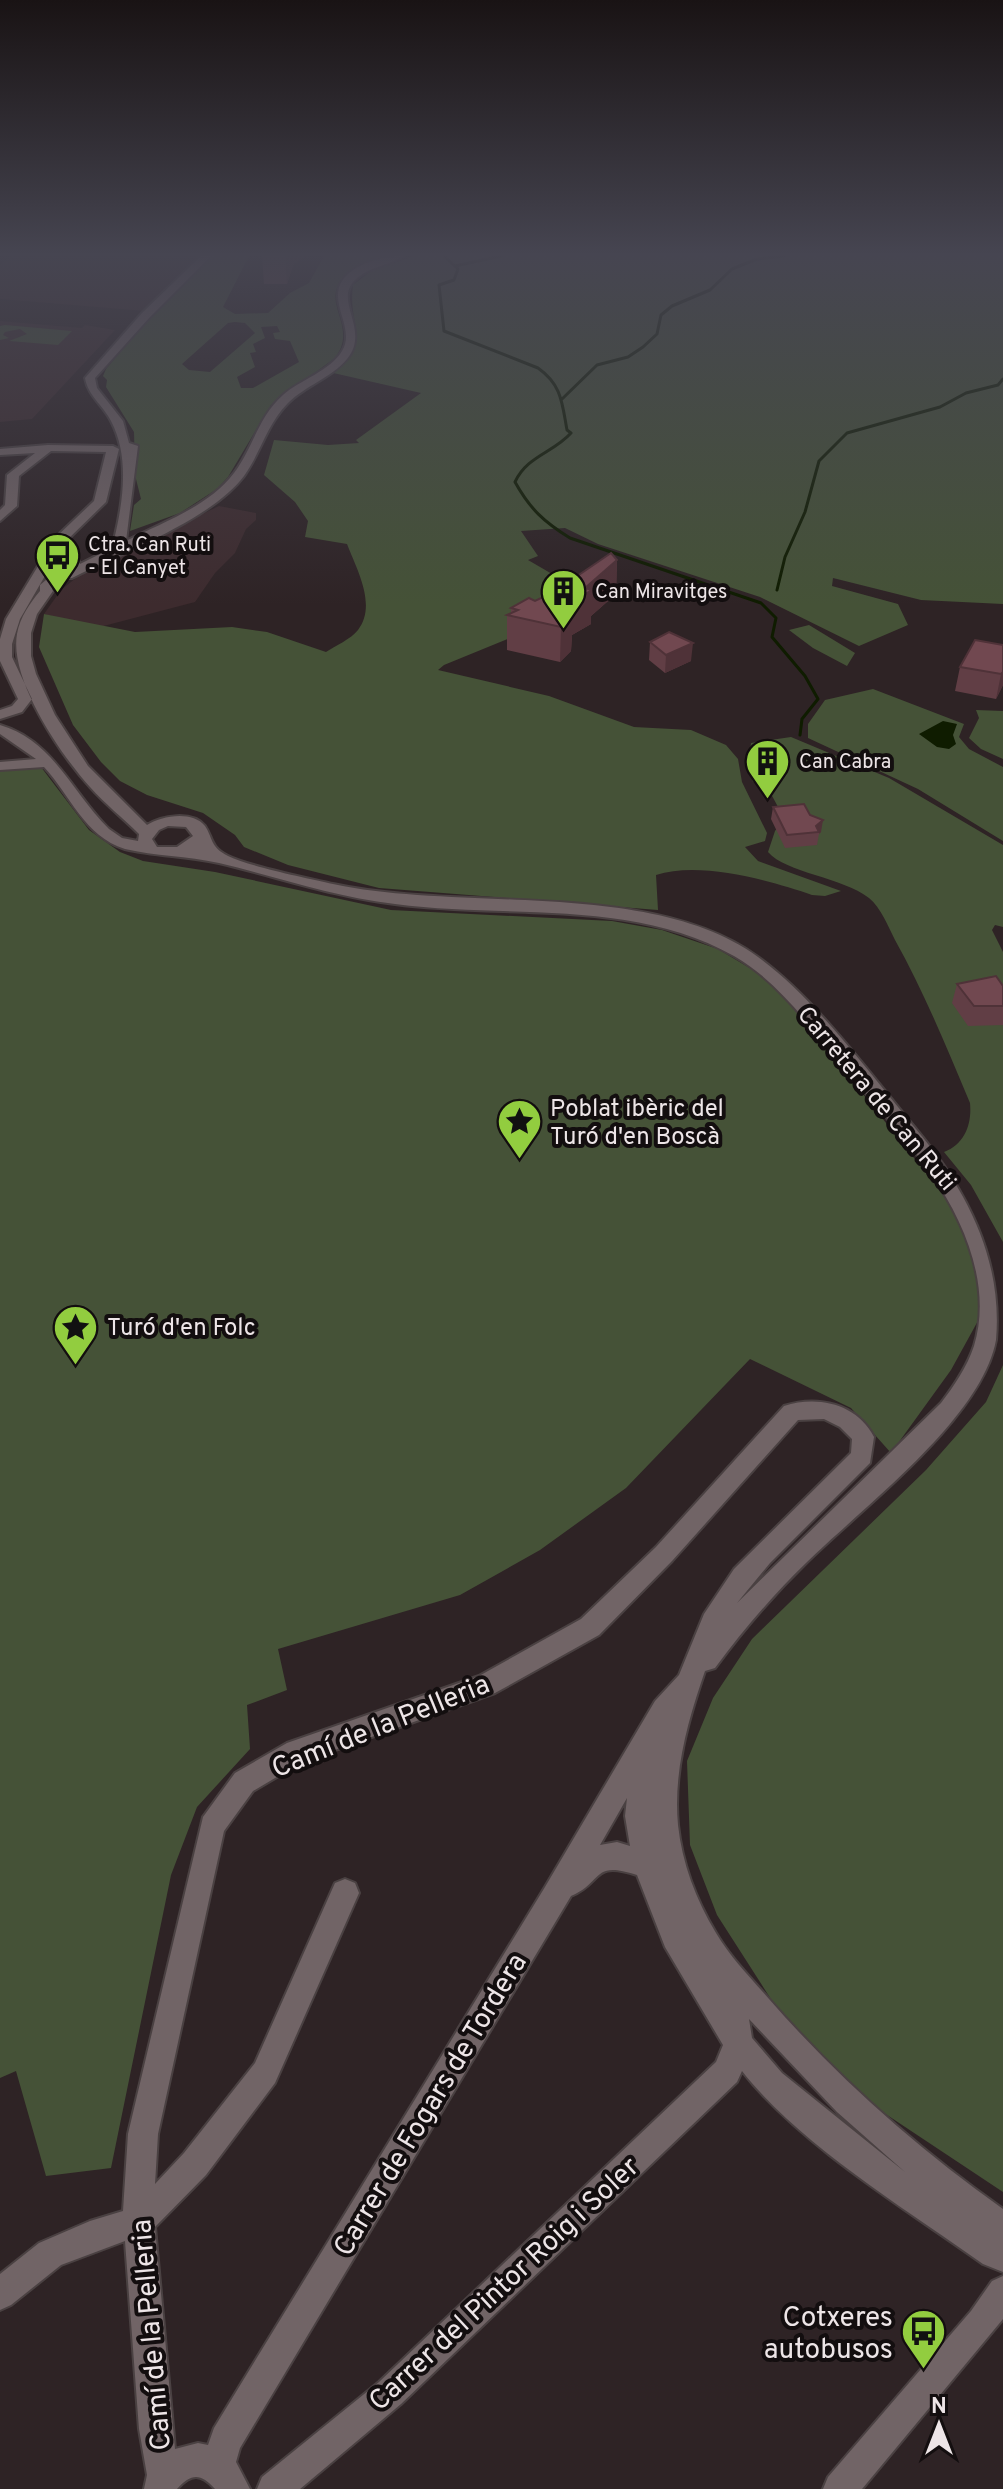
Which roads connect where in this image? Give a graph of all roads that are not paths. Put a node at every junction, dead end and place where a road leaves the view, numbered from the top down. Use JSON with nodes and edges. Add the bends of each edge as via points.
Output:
{"nodes":[{"id":1,"x":96,"y":372,"type":"edge"},
{"id":2,"x":103,"y":372,"type":"edge"},
{"id":3,"x":323,"y":372,"type":"edge"},
{"id":4,"x":101,"y":376,"type":"junction"},
{"id":5,"x":94,"y":389,"type":"junction"},
{"id":6,"x":116,"y":405,"type":"junction"},
{"id":7,"x":115,"y":418,"type":"junction"},
{"id":8,"x":131,"y":434,"type":"junction"},
{"id":9,"x":48,"y":448,"type":"junction"},
{"id":10,"x":0,"y":452,"type":"edge"},
{"id":11,"x":128,"y":458,"type":"junction"},
{"id":12,"x":212,"y":499,"type":"junction"},
{"id":13,"x":125,"y":510,"type":"junction"},
{"id":14,"x":0,"y":517,"type":"edge"},
{"id":15,"x":120,"y":540,"type":"junction"},
{"id":16,"x":71,"y":569,"type":"junction"},
{"id":17,"x":6,"y":616,"type":"edge"},
{"id":18,"x":0,"y":715,"type":"edge"},
{"id":19,"x":0,"y":729,"type":"edge"},
{"id":20,"x":47,"y":762,"type":"junction"},
{"id":21,"x":0,"y":766,"type":"edge"},
{"id":22,"x":124,"y":810,"type":"junction"},
{"id":23,"x":163,"y":822,"type":"junction"},
{"id":24,"x":200,"y":838,"type":"junction"},
{"id":25,"x":146,"y":839,"type":"junction"},
{"id":26,"x":182,"y":851,"type":"junction"},
{"id":27,"x":221,"y":858,"type":"junction"},
{"id":28,"x":839,"y":1414,"type":"joint"},
{"id":29,"x":692,"y":1680,"type":"junction"},
{"id":30,"x":643,"y":1744,"type":"joint"},
{"id":31,"x":646,"y":1863,"type":"junction"},
{"id":32,"x":345,"y":1893,"type":"dead end"},
{"id":33,"x":555,"y":1897,"type":"junction"},
{"id":34,"x":683,"y":1897,"type":"junction"},
{"id":35,"x":719,"y":1962,"type":"junction"},
{"id":36,"x":738,"y":2042,"type":"junction"},
{"id":37,"x":727,"y":2072,"type":"junction"},
{"id":38,"x":764,"y":2076,"type":"junction"},
{"id":39,"x":140,"y":2221,"type":"junction"},
{"id":40,"x":1003,"y":2227,"type":"edge"},
{"id":41,"x":1003,"y":2257,"type":"edge"},
{"id":42,"x":1003,"y":2292,"type":"edge"},
{"id":43,"x":0,"y":2294,"type":"edge"},
{"id":44,"x":225,"y":2477,"type":"edge"},
{"id":45,"x":161,"y":2483,"type":"edge"},
{"id":46,"x":274,"y":2489,"type":"edge"},
{"id":47,"x":840,"y":2489,"type":"edge"}],
"edges":[{"from":1,"to":5,"type":"street","via":[[90,378]]},
{"from":2,"to":4,"type":"street"},
{"from":3,"to":12,"type":"street","via":[[269,416],[239,474]]},
{"from":4,"to":5,"type":"street"},
{"from":4,"to":6,"type":"street"},
{"from":5,"to":6,"type":"street"},
{"from":5,"to":7,"type":"street"},
{"from":6,"to":8,"type":"street"},
{"from":7,"to":8,"type":"street"},
{"from":7,"to":11,"type":"street"},
{"from":8,"to":11,"type":"street"},
{"from":9,"to":10,"type":"street"},
{"from":9,"to":14,"type":"street","via":[[13,475],[11,506]]},
{"from":9,"to":17,"type":"street","via":[[113,449],[100,502],[59,541]]},
{"from":11,"to":13,"type":"street"},
{"from":12,"to":15,"type":"street"},
{"from":12,"to":16,"type":"street"},
{"from":13,"to":15,"type":"street"},
{"from":13,"to":16,"type":"street"},
{"from":15,"to":16,"type":"street"},
{"from":16,"to":22,"type":"street","via":[[32,611],[23,639],[30,676],[82,768]]},
{"from":17,"to":18,"type":"street","via":[[5,657],[25,699],[17,709]]},
{"from":19,"to":20,"type":"street","via":[[25,740]]},
{"from":20,"to":21,"type":"street"},
{"from":20,"to":25,"type":"street","name":"Carretera de Can Ruti","via":[[111,839],[121,845]]},
{"from":22,"to":23,"type":"street"},
{"from":22,"to":25,"type":"street"},
{"from":23,"to":24,"type":"street","name":"Carretera de Can Ruti","via":[[190,823]]},
{"from":23,"to":25,"type":"street"},
{"from":24,"to":26,"type":"street"},
{"from":24,"to":27,"type":"street","name":"Carretera de Can Ruti"},
{"from":25,"to":26,"type":"street","name":"Carretera de Can Ruti","via":[[160,852]]},
{"from":26,"to":27,"type":"street","name":"Carretera de Can Ruti"},
{"from":27,"to":29,"type":"street","name":"Carretera de Can Ruti","via":[[351,893],[445,905],[637,917],[709,936],[741,953],[790,994],[923,1150],[968,1213],[983,1246],[993,1311],[969,1379],[907,1454],[778,1575]]},
{"from":28,"to":29,"type":"street","name":"Carretera de Can Ruti","via":[[863,1437],[862,1456],[735,1589],[714,1621]]},
{"from":28,"to":39,"type":"street","name":"Camí de la Pelleria","via":[[818,1409],[792,1412],[590,1627],[486,1685],[296,1752],[244,1782],[212,1826],[199,1873],[143,2134]]},
{"from":29,"to":30,"type":"street","name":"Carretera de Can Ruti","via":[[664,1709]]},
{"from":29,"to":31,"type":"street","name":"Carretera de Can Ruti","via":[[665,1724],[641,1782]]},
{"from":29,"to":34,"type":"street","name":"Carretera de Can Ruti","via":[[670,1745],[664,1798],[665,1826]]},
{"from":30,"to":33,"type":"street","name":"Carrer de Fogars de Tordera"},
{"from":31,"to":33,"type":"street","via":[[617,1855],[593,1860]]},
{"from":31,"to":34,"type":"street","name":"Carretera de Can Ruti","via":[[658,1868]]},
{"from":31,"to":36,"type":"street","name":"Carretera de Can Ruti","via":[[674,1935]]},
{"from":32,"to":39,"type":"street","via":[[265,2073],[195,2164]]},
{"from":33,"to":44,"type":"street","name":"Carrer de Fogars de Tordera","via":[[226,2440]]},
{"from":34,"to":35,"type":"street","name":"Carretera de Can Ruti"},
{"from":35,"to":36,"type":"street","name":"Carretera de Can Ruti"},
{"from":35,"to":40,"type":"street","name":"Carretera de Can Ruti","via":[[856,2111]]},
{"from":36,"to":37,"type":"street","name":"Carrer del Pintor Roig i Soler"},
{"from":36,"to":38,"type":"street","name":"Carretera de Can Ruti"},
{"from":37,"to":38,"type":"street"},
{"from":37,"to":46,"type":"street","name":"Carrer del Pintor Roig i Soler","via":[[390,2393]]},
{"from":38,"to":41,"type":"street","name":"Carretera de Can Ruti","via":[[863,2161]]},
{"from":39,"to":43,"type":"street","via":[[50,2254]]},
{"from":39,"to":45,"type":"street","name":"Camí de la Pelleria"},
{"from":42,"to":47,"type":"street"},
{"from":44,"to":45,"type":"street","via":[[204,2459],[190,2459]]}]}
